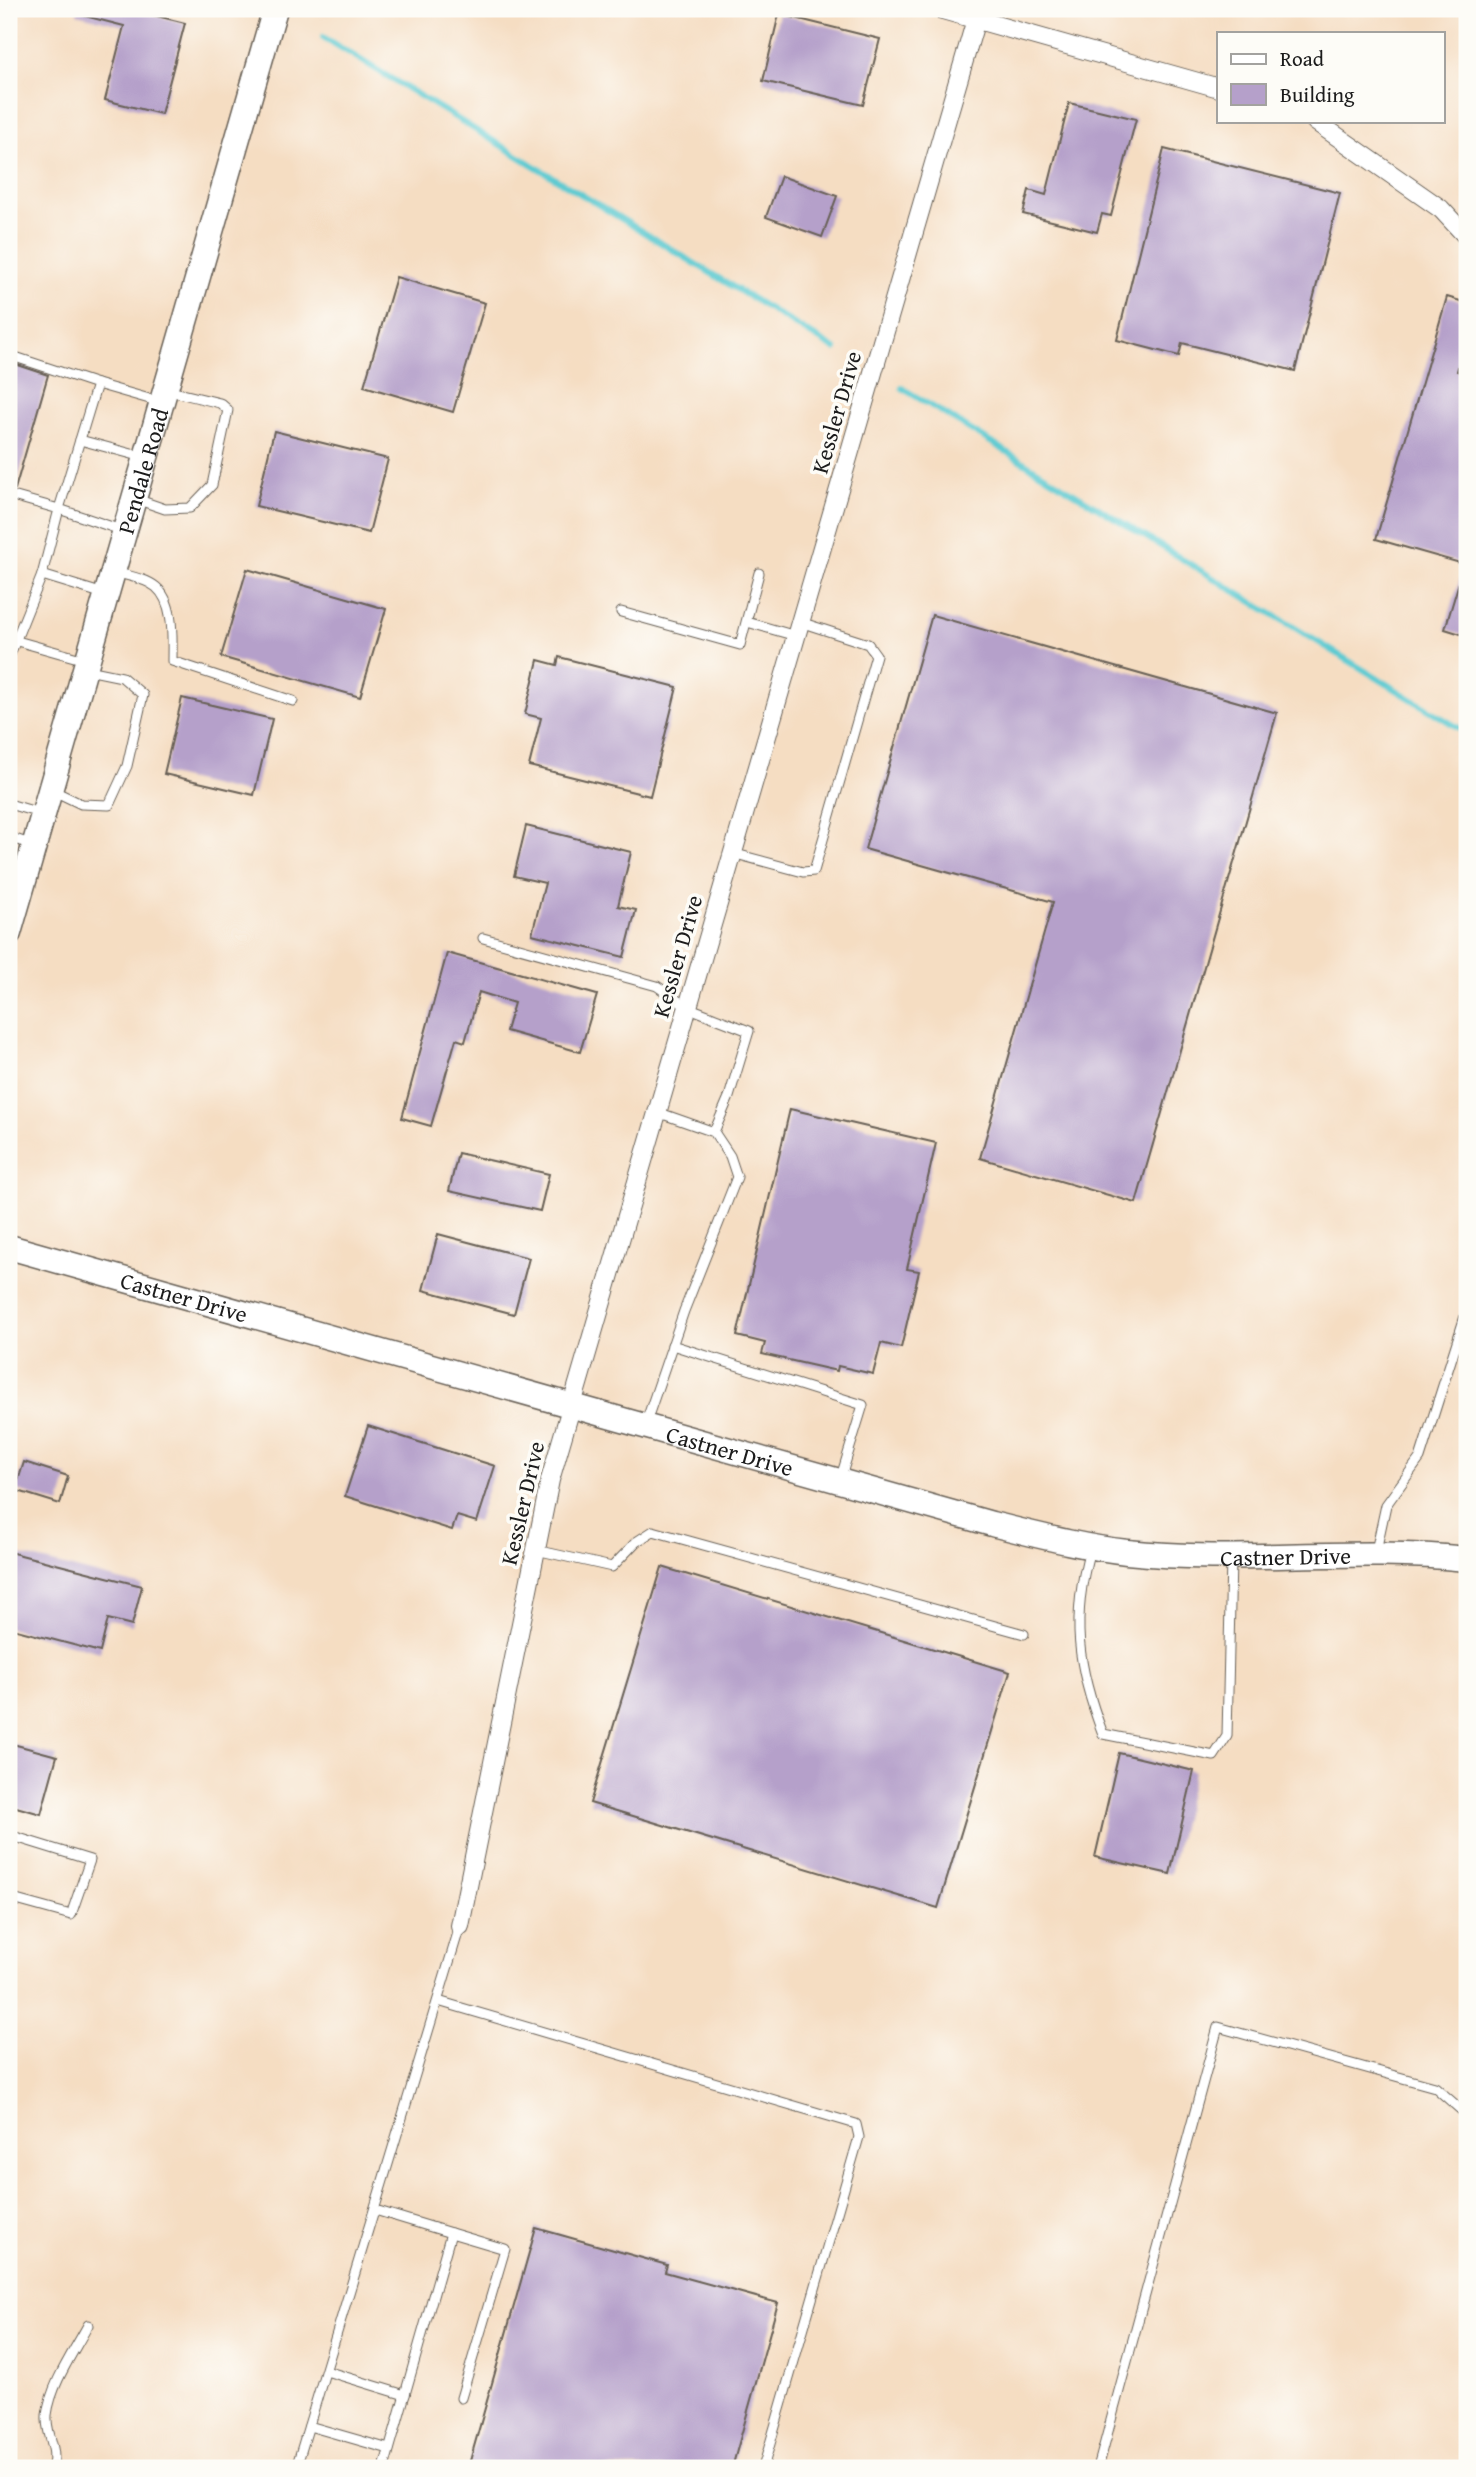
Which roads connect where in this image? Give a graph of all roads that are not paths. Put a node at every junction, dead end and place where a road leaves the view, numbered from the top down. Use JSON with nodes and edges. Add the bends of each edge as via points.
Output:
{"nodes":[{"id":1,"x":11,"y":9,"type":"edge"},
{"id":2,"x":275,"y":9,"type":"edge"},
{"id":3,"x":939,"y":9,"type":"edge"},
{"id":4,"x":977,"y":14,"type":"edge"},
{"id":5,"x":9,"y":16,"type":"edge"},
{"id":6,"x":1217,"y":87,"type":"edge"},
{"id":7,"x":1316,"y":122,"type":"edge"},
{"id":8,"x":1467,"y":237,"type":"edge"},
{"id":9,"x":9,"y":355,"type":"edge"},
{"id":10,"x":97,"y":384,"type":"junction"},
{"id":11,"x":163,"y":396,"type":"junction"},
{"id":12,"x":80,"y":440,"type":"junction"},
{"id":13,"x":146,"y":458,"type":"junction"},
{"id":14,"x":9,"y":495,"type":"edge"},
{"id":15,"x":134,"y":498,"type":"junction"},
{"id":16,"x":59,"y":509,"type":"junction"},
{"id":17,"x":125,"y":531,"type":"junction"},
{"id":18,"x":759,"y":573,"type":"dead end"},
{"id":19,"x":42,"y":575,"type":"junction"},
{"id":20,"x":109,"y":583,"type":"junction"},
{"id":21,"x":621,"y":612,"type":"dead end"},
{"id":22,"x":747,"y":622,"type":"junction"},
{"id":23,"x":798,"y":629,"type":"junction"},
{"id":24,"x":11,"y":639,"type":"edge"},
{"id":25,"x":9,"y":657,"type":"edge"},
{"id":26,"x":86,"y":665,"type":"junction"},
{"id":27,"x":293,"y":701,"type":"dead end"},
{"id":28,"x":50,"y":789,"type":"junction"},
{"id":29,"x":9,"y":804,"type":"edge"},
{"id":30,"x":44,"y":815,"type":"junction"},
{"id":31,"x":9,"y":837,"type":"edge"},
{"id":32,"x":34,"y":845,"type":"junction"},
{"id":33,"x":732,"y":853,"type":"junction"},
{"id":34,"x":9,"y":933,"type":"edge"},
{"id":35,"x":483,"y":938,"type":"dead end"},
{"id":36,"x":687,"y":1007,"type":"junction"},
{"id":37,"x":657,"y":1112,"type":"junction"},
{"id":38,"x":714,"y":1132,"type":"junction"},
{"id":39,"x":9,"y":1247,"type":"edge"},
{"id":40,"x":1467,"y":1310,"type":"edge"},
{"id":41,"x":672,"y":1345,"type":"junction"},
{"id":42,"x":571,"y":1406,"type":"junction"},
{"id":43,"x":645,"y":1427,"type":"junction"},
{"id":44,"x":839,"y":1482,"type":"junction"},
{"id":45,"x":1091,"y":1547,"type":"junction"},
{"id":46,"x":536,"y":1550,"type":"junction"},
{"id":47,"x":1376,"y":1553,"type":"junction"},
{"id":48,"x":1231,"y":1554,"type":"junction"},
{"id":49,"x":1467,"y":1559,"type":"edge"},
{"id":50,"x":1024,"y":1634,"type":"dead end"},
{"id":51,"x":9,"y":1835,"type":"edge"},
{"id":52,"x":9,"y":1898,"type":"edge"},
{"id":53,"x":460,"y":1926,"type":"joint"},
{"id":54,"x":438,"y":2001,"type":"junction"},
{"id":55,"x":1467,"y":2115,"type":"edge"},
{"id":56,"x":375,"y":2210,"type":"junction"},
{"id":57,"x":451,"y":2233,"type":"junction"},
{"id":58,"x":88,"y":2326,"type":"dead end"},
{"id":59,"x":326,"y":2371,"type":"junction"},
{"id":60,"x":405,"y":2395,"type":"junction"},
{"id":61,"x":461,"y":2398,"type":"dead end"},
{"id":62,"x":309,"y":2426,"type":"junction"},
{"id":63,"x":389,"y":2449,"type":"junction"},
{"id":64,"x":52,"y":2468,"type":"edge"},
{"id":65,"x":296,"y":2468,"type":"edge"},
{"id":66,"x":384,"y":2468,"type":"edge"},
{"id":67,"x":763,"y":2468,"type":"edge"},
{"id":68,"x":1098,"y":2468,"type":"edge"}],
"edges":[{"from":1,"to":5,"type":"lane"},
{"from":2,"to":11,"type":"street","name":"Pendale Road"},
{"from":3,"to":4,"type":"street"},
{"from":4,"to":6,"type":"street"},
{"from":4,"to":23,"type":"street","name":"Kessler Drive"},
{"from":7,"to":8,"type":"street","via":[[1441,209]]},
{"from":9,"to":10,"type":"lane"},
{"from":10,"to":11,"type":"lane"},
{"from":10,"to":12,"type":"lane"},
{"from":11,"to":13,"type":"street","name":"Pendale Road"},
{"from":11,"to":15,"type":"lane","via":[[220,403],[228,410],[212,485],[190,508],[165,509]]},
{"from":12,"to":13,"type":"lane"},
{"from":12,"to":16,"type":"lane"},
{"from":13,"to":15,"type":"street","name":"Pendale Road"},
{"from":14,"to":16,"type":"lane"},
{"from":15,"to":17,"type":"street","name":"Pendale Road"},
{"from":16,"to":17,"type":"lane"},
{"from":16,"to":19,"type":"lane"},
{"from":17,"to":20,"type":"street","name":"Pendale Road"},
{"from":18,"to":22,"type":"lane"},
{"from":19,"to":20,"type":"lane"},
{"from":19,"to":24,"type":"lane"},
{"from":20,"to":26,"type":"street","name":"Pendale Road"},
{"from":20,"to":27,"type":"lane","via":[[157,587],[169,614],[172,661]]},
{"from":21,"to":22,"type":"lane","via":[[740,645]]},
{"from":22,"to":23,"type":"lane"},
{"from":23,"to":33,"type":"street","name":"Kessler Drive"},
{"from":23,"to":33,"type":"lane","via":[[868,644],[876,655],[814,871]]},
{"from":24,"to":25,"type":"lane"},
{"from":24,"to":26,"type":"lane"},
{"from":26,"to":28,"type":"street","name":"Pendale Road"},
{"from":26,"to":28,"type":"lane","via":[[121,677],[143,695],[127,766],[109,805],[81,804]]},
{"from":28,"to":30,"type":"street","name":"Pendale Road"},
{"from":29,"to":30,"type":"lane"},
{"from":30,"to":32,"type":"street","name":"Pendale Road"},
{"from":31,"to":32,"type":"lane"},
{"from":32,"to":34,"type":"street","name":"Pendale Road"},
{"from":33,"to":36,"type":"street","name":"Kessler Drive"},
{"from":35,"to":36,"type":"lane","via":[[657,986]]},
{"from":36,"to":37,"type":"street","name":"Kessler Drive"},
{"from":36,"to":38,"type":"lane","via":[[749,1031]]},
{"from":37,"to":38,"type":"lane"},
{"from":37,"to":42,"type":"street","name":"Kessler Drive"},
{"from":38,"to":41,"type":"lane","via":[[737,1177]]},
{"from":39,"to":42,"type":"street","name":"Castner Drive"},
{"from":40,"to":47,"type":"lane","via":[[1420,1458],[1386,1505]]},
{"from":41,"to":43,"type":"lane"},
{"from":41,"to":44,"type":"lane","via":[[863,1405]]},
{"from":42,"to":43,"type":"street","name":"Castner Drive"},
{"from":42,"to":46,"type":"street","name":"Kessler Drive"},
{"from":43,"to":44,"type":"street","name":"Castner Drive"},
{"from":44,"to":45,"type":"street","name":"Castner Drive"},
{"from":45,"to":48,"type":"street","name":"Castner Drive","via":[[1156,1554]]},
{"from":45,"to":48,"type":"lane","via":[[1080,1588],[1080,1665],[1103,1734],[1214,1755],[1227,1736]]},
{"from":46,"to":50,"type":"lane","via":[[612,1567],[653,1531]]},
{"from":46,"to":53,"type":"street","name":"Kessler Drive"},
{"from":47,"to":48,"type":"street","name":"Castner Drive"},
{"from":47,"to":49,"type":"street","name":"Castner Drive"},
{"from":51,"to":52,"type":"lane","via":[[90,1860],[71,1915]]},
{"from":53,"to":54,"type":"lane"},
{"from":54,"to":56,"type":"lane"},
{"from":54,"to":67,"type":"lane","via":[[856,2124],[859,2137]]},
{"from":55,"to":68,"type":"lane","via":[[1435,2087],[1218,2027]]},
{"from":56,"to":57,"type":"lane"},
{"from":56,"to":59,"type":"lane"},
{"from":57,"to":60,"type":"lane"},
{"from":57,"to":61,"type":"lane","via":[[505,2249]]},
{"from":58,"to":64,"type":"lane","via":[[50,2398],[47,2419],[55,2459]]},
{"from":59,"to":60,"type":"lane"},
{"from":59,"to":62,"type":"lane"},
{"from":60,"to":63,"type":"lane"},
{"from":62,"to":63,"type":"lane"},
{"from":62,"to":65,"type":"lane"},
{"from":63,"to":66,"type":"lane"}]}
